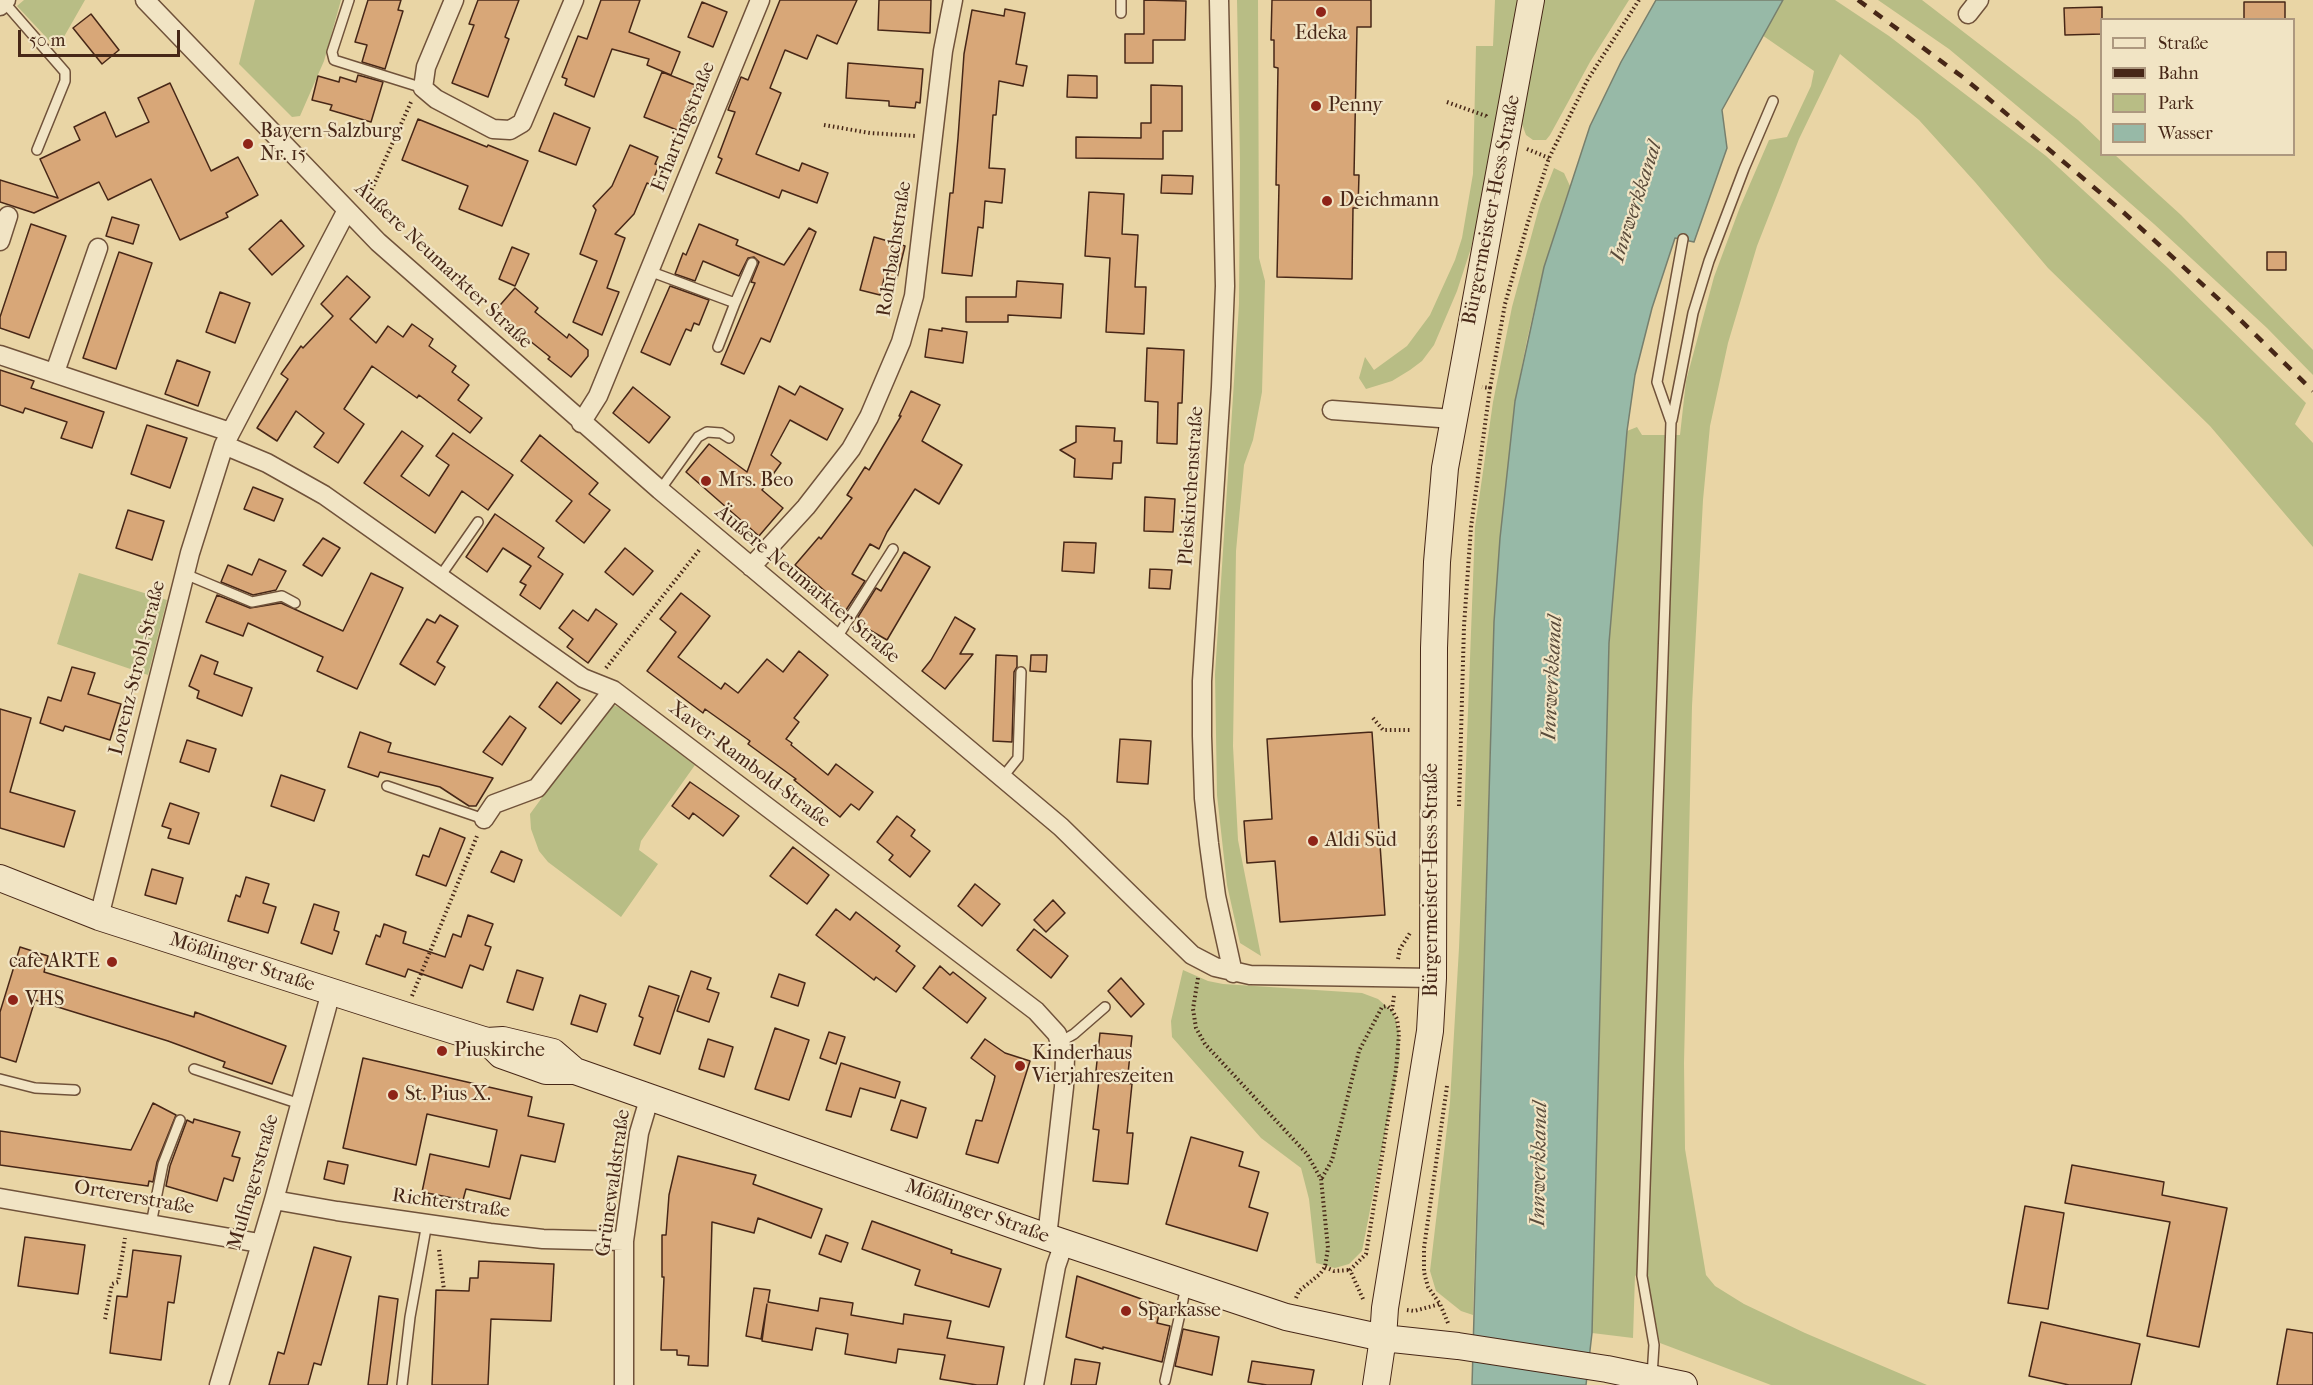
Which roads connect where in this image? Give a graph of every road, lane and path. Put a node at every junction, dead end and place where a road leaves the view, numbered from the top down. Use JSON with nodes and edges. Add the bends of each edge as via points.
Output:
{"nodes":[{"id":1,"x":145,"y":0,"type":"edge"},
{"id":2,"x":349,"y":0,"type":"edge"},
{"id":3,"x":454,"y":0,"type":"edge"},
{"id":4,"x":574,"y":0,"type":"edge"},
{"id":5,"x":760,"y":0,"type":"edge"},
{"id":6,"x":953,"y":0,"type":"edge"},
{"id":7,"x":1121,"y":0,"type":"edge"},
{"id":8,"x":1219,"y":0,"type":"edge"},
{"id":9,"x":1531,"y":0,"type":"edge"},
{"id":10,"x":1638,"y":0,"type":"edge"},
{"id":11,"x":3,"y":3,"type":"edge"},
{"id":12,"x":1121,"y":13,"type":"dead end"},
{"id":13,"x":423,"y":88,"type":"junction"},
{"id":14,"x":1773,"y":101,"type":"dead end"},
{"id":15,"x":1447,"y":102,"type":"dead end"},
{"id":16,"x":825,"y":124,"type":"dead end"},
{"id":17,"x":934,"y":136,"type":"junction"},
{"id":18,"x":1506,"y":140,"type":"junction"},
{"id":19,"x":37,"y":150,"type":"dead end"},
{"id":20,"x":365,"y":205,"type":"dead end"},
{"id":21,"x":347,"y":210,"type":"junction"},
{"id":22,"x":8,"y":216,"type":"dead end"},
{"id":23,"x":1683,"y":239,"type":"dead end"},
{"id":24,"x":0,"y":241,"type":"edge"},
{"id":25,"x":98,"y":248,"type":"dead end"},
{"id":26,"x":752,"y":263,"type":"dead end"},
{"id":27,"x":649,"y":271,"type":"junction"},
{"id":28,"x":735,"y":303,"type":"junction"},
{"id":29,"x":718,"y":346,"type":"dead end"},
{"id":30,"x":0,"y":355,"type":"edge"},
{"id":31,"x":56,"y":372,"type":"junction"},
{"id":32,"x":1490,"y":388,"type":"dead end"},
{"id":33,"x":1332,"y":410,"type":"dead end"},
{"id":34,"x":1453,"y":419,"type":"junction"},
{"id":35,"x":1671,"y":422,"type":"junction"},
{"id":36,"x":581,"y":423,"type":"junction"},
{"id":37,"x":729,"y":438,"type":"dead end"},
{"id":38,"x":227,"y":439,"type":"junction"},
{"id":39,"x":660,"y":490,"type":"junction"},
{"id":40,"x":478,"y":522,"type":"dead end"},
{"id":41,"x":712,"y":534,"type":"junction"},
{"id":42,"x":893,"y":549,"type":"dead end"},
{"id":43,"x":751,"y":567,"type":"junction"},
{"id":44,"x":185,"y":574,"type":"junction"},
{"id":45,"x":439,"y":578,"type":"junction"},
{"id":46,"x":295,"y":603,"type":"dead end"},
{"id":47,"x":836,"y":639,"type":"junction"},
{"id":48,"x":1021,"y":672,"type":"dead end"},
{"id":49,"x":605,"y":687,"type":"junction"},
{"id":50,"x":1373,"y":718,"type":"dead end"},
{"id":51,"x":1413,"y":741,"type":"dead end"},
{"id":52,"x":1002,"y":778,"type":"junction"},
{"id":53,"x":387,"y":786,"type":"dead end"},
{"id":54,"x":484,"y":819,"type":"junction"},
{"id":55,"x":0,"y":880,"type":"edge"},
{"id":56,"x":99,"y":917,"type":"junction"},
{"id":57,"x":1411,"y":930,"type":"dead end"},
{"id":58,"x":1203,"y":962,"type":"junction"},
{"id":59,"x":1233,"y":973,"type":"junction"},
{"id":60,"x":1396,"y":978,"type":"junction"},
{"id":61,"x":1432,"y":978,"type":"junction"},
{"id":62,"x":331,"y":992,"type":"junction"},
{"id":63,"x":1105,"y":1007,"type":"dead end"},
{"id":64,"x":1392,"y":1010,"type":"junction"},
{"id":65,"x":404,"y":1015,"type":"junction"},
{"id":66,"x":1060,"y":1041,"type":"junction"},
{"id":67,"x":194,"y":1069,"type":"dead end"},
{"id":68,"x":0,"y":1079,"type":"edge"},
{"id":69,"x":75,"y":1090,"type":"dead end"},
{"id":70,"x":650,"y":1096,"type":"junction"},
{"id":71,"x":300,"y":1104,"type":"junction"},
{"id":72,"x":180,"y":1120,"type":"dead end"},
{"id":73,"x":1322,"y":1179,"type":"junction"},
{"id":74,"x":0,"y":1198,"type":"edge"},
{"id":75,"x":274,"y":1200,"type":"junction"},
{"id":76,"x":128,"y":1220,"type":"junction"},
{"id":77,"x":151,"y":1224,"type":"junction"},
{"id":78,"x":432,"y":1224,"type":"junction"},
{"id":79,"x":1055,"y":1240,"type":"junction"},
{"id":80,"x":624,"y":1241,"type":"junction"},
{"id":81,"x":260,"y":1243,"type":"junction"},
{"id":82,"x":1326,"y":1267,"type":"junction"},
{"id":83,"x":1350,"y":1270,"type":"junction"},
{"id":84,"x":1186,"y":1284,"type":"junction"},
{"id":85,"x":444,"y":1290,"type":"dead end"},
{"id":86,"x":1286,"y":1317,"type":"junction"},
{"id":87,"x":105,"y":1319,"type":"dead end"},
{"id":88,"x":1372,"y":1336,"type":"junction"},
{"id":89,"x":1652,"y":1378,"type":"junction"},
{"id":90,"x":1165,"y":1381,"type":"dead end"},
{"id":91,"x":219,"y":1385,"type":"edge"},
{"id":92,"x":402,"y":1385,"type":"edge"},
{"id":93,"x":624,"y":1385,"type":"edge"},
{"id":94,"x":1034,"y":1385,"type":"edge"},
{"id":95,"x":1376,"y":1385,"type":"edge"},
{"id":96,"x":1684,"y":1385,"type":"edge"}],
"edges":[{"from":1,"to":21,"type":"street","name":"Äußere Neumarkter Straße"},
{"from":2,"to":13,"type":"lane","via":[[332,52],[334,60]]},
{"from":3,"to":13,"type":"street","via":[[426,67]]},
{"from":4,"to":13,"type":"street","via":[[522,123],[510,130],[493,129]]},
{"from":5,"to":27,"type":"street","name":"Erhartingstraße"},
{"from":6,"to":17,"type":"street","name":"Rohrbachstraße"},
{"from":7,"to":12,"type":"lane"},
{"from":8,"to":59,"type":"street","name":"Pleiskirchenstraße","via":[[1225,286],[1203,681],[1203,746],[1209,844]]},
{"from":9,"to":18,"type":"main road","name":"Bürgermeister-Hess-Straße"},
{"from":10,"to":32,"type":"path","via":[[1588,79],[1549,158],[1505,304]]},
{"from":11,"to":19,"type":"lane","via":[[65,72],[65,81]]},
{"from":13,"to":20,"type":"path","via":[[411,102]]},
{"from":14,"to":35,"type":"lane","via":[[1708,261]]},
{"from":15,"to":18,"type":"path","via":[[1486,116],[1492,128]]},
{"from":16,"to":17,"type":"path","via":[[870,133]]},
{"from":17,"to":43,"type":"street","name":"Rohrbachstraße","via":[[914,296],[888,376],[830,479]]},
{"from":18,"to":34,"type":"main road","name":"Bürgermeister-Hess-Straße"},
{"from":21,"to":36,"type":"street","name":"Äußere Neumarkter Straße"},
{"from":21,"to":38,"type":"street","name":"Lorenz-Strobl-Straße"},
{"from":22,"to":24,"type":"street"},
{"from":23,"to":35,"type":"lane","via":[[1657,382]]},
{"from":25,"to":31,"type":"street"},
{"from":26,"to":28,"type":"lane"},
{"from":27,"to":28,"type":"lane"},
{"from":27,"to":36,"type":"street","name":"Erhartingstraße","via":[[598,396]]},
{"from":28,"to":29,"type":"lane"},
{"from":30,"to":31,"type":"street"},
{"from":31,"to":38,"type":"street"},
{"from":33,"to":34,"type":"street"},
{"from":34,"to":61,"type":"main road","name":"Bürgermeister-Hess-Straße","via":[[1443,492],[1435,626]]},
{"from":35,"to":89,"type":"lane","via":[[1642,1276],[1654,1346]]},
{"from":36,"to":39,"type":"street","name":"Äußere Neumarkter Straße"},
{"from":37,"to":39,"type":"lane","via":[[707,432],[698,437]]},
{"from":38,"to":44,"type":"street","name":"Lorenz-Strobl-Straße"},
{"from":38,"to":45,"type":"street","name":"Xaver-Rambold-Straße","via":[[324,495]]},
{"from":39,"to":41,"type":"street","name":"Äußere Neumarkter Straße"},
{"from":40,"to":45,"type":"lane"},
{"from":41,"to":43,"type":"street","name":"Äußere Neumarkter Straße"},
{"from":41,"to":49,"type":"path","via":[[603,672]]},
{"from":42,"to":47,"type":"lane"},
{"from":43,"to":47,"type":"street","name":"Äußere Neumarkter Straße"},
{"from":44,"to":46,"type":"lane","via":[[252,602],[282,596]]},
{"from":44,"to":56,"type":"street","name":"Lorenz-Strobl-Straße"},
{"from":45,"to":49,"type":"street","name":"Xaver-Rambold-Straße","via":[[583,678]]},
{"from":47,"to":52,"type":"street","name":"Äußere Neumarkter Straße"},
{"from":48,"to":52,"type":"lane","via":[[1018,758]]},
{"from":49,"to":54,"type":"street","via":[[537,788],[494,804]]},
{"from":49,"to":66,"type":"street","name":"Xaver-Rambold-Straße","via":[[1036,1011]]},
{"from":50,"to":51,"type":"path","via":[[1383,730],[1413,730]]},
{"from":52,"to":58,"type":"street","name":"Äußere Neumarkter Straße","via":[[1061,827]]},
{"from":53,"to":54,"type":"lane"},
{"from":54,"to":65,"type":"path"},
{"from":55,"to":56,"type":"main road","name":"Mößlinger Straße"},
{"from":56,"to":62,"type":"main road","name":"Mößlinger Straße"},
{"from":57,"to":60,"type":"path","via":[[1400,950]]},
{"from":58,"to":59,"type":"street","name":"Äußere Neumarkter Straße"},
{"from":58,"to":73,"type":"path","via":[[1195,986],[1196,1028],[1205,1044],[1307,1154]]},
{"from":59,"to":60,"type":"street","name":"Äußere Neumarkter Straße"},
{"from":60,"to":61,"type":"street","name":"Äußere Neumarkter Straße"},
{"from":60,"to":64,"type":"path"},
{"from":61,"to":88,"type":"main road","name":"Bürgermeister-Hess-Straße","via":[[1426,1062],[1385,1308]]},
{"from":62,"to":65,"type":"main road","name":"Mößlinger Straße"},
{"from":62,"to":71,"type":"street","name":"Mulfingerstraße"},
{"from":63,"to":66,"type":"lane"},
{"from":64,"to":73,"type":"path","via":[[1382,1007],[1359,1051],[1332,1160]]},
{"from":64,"to":83,"type":"path","via":[[1399,1034],[1396,1070],[1366,1254]]},
{"from":65,"to":70,"type":"main road","name":"Mößlinger Straße","via":[[487,1041],[502,1040],[553,1052],[575,1071]]},
{"from":66,"to":79,"type":"street","name":"Xaver-Rambold-Straße","via":[[1065,1057]]},
{"from":67,"to":71,"type":"lane"},
{"from":68,"to":69,"type":"lane","via":[[35,1088]]},
{"from":70,"to":79,"type":"main road","name":"Mößlinger Straße"},
{"from":70,"to":80,"type":"street","name":"Grünewaldstraße","via":[[639,1133]]},
{"from":71,"to":75,"type":"street","name":"Mulfingerstraße"},
{"from":72,"to":77,"type":"lane","via":[[163,1164]]},
{"from":73,"to":82,"type":"path"},
{"from":74,"to":76,"type":"street","name":"Ortererstraße"},
{"from":75,"to":78,"type":"street","name":"Richterstraße"},
{"from":75,"to":81,"type":"street","name":"Mulfingerstraße"},
{"from":76,"to":77,"type":"street","name":"Ortererstraße"},
{"from":76,"to":87,"type":"path","via":[[118,1282],[112,1284]]},
{"from":77,"to":81,"type":"street","name":"Ortererstraße"},
{"from":78,"to":80,"type":"street","name":"Richterstraße","via":[[543,1239]]},
{"from":78,"to":85,"type":"path"},
{"from":78,"to":92,"type":"lane","via":[[410,1317]]},
{"from":79,"to":84,"type":"main road","name":"Mößlinger Straße"},
{"from":79,"to":94,"type":"street","name":"Xaver-Rambold-Straße","via":[[1056,1266]]},
{"from":80,"to":93,"type":"street","name":"Grünewaldstraße"},
{"from":81,"to":91,"type":"street","name":"Mulfingerstraße"},
{"from":82,"to":83,"type":"path"},
{"from":82,"to":86,"type":"path","via":[[1299,1291]]},
{"from":83,"to":88,"type":"path","via":[[1365,1302]]},
{"from":84,"to":86,"type":"main road","name":"Mößlinger Straße"},
{"from":84,"to":90,"type":"lane"},
{"from":86,"to":88,"type":"main road","name":"Mößlinger Straße"},
{"from":88,"to":89,"type":"main road","name":"Mößlinger Straße"},
{"from":88,"to":95,"type":"main road","name":"Bürgermeister-Hess-Straße"},
{"from":89,"to":96,"type":"main road","name":"Mößlinger Straße"}]}
